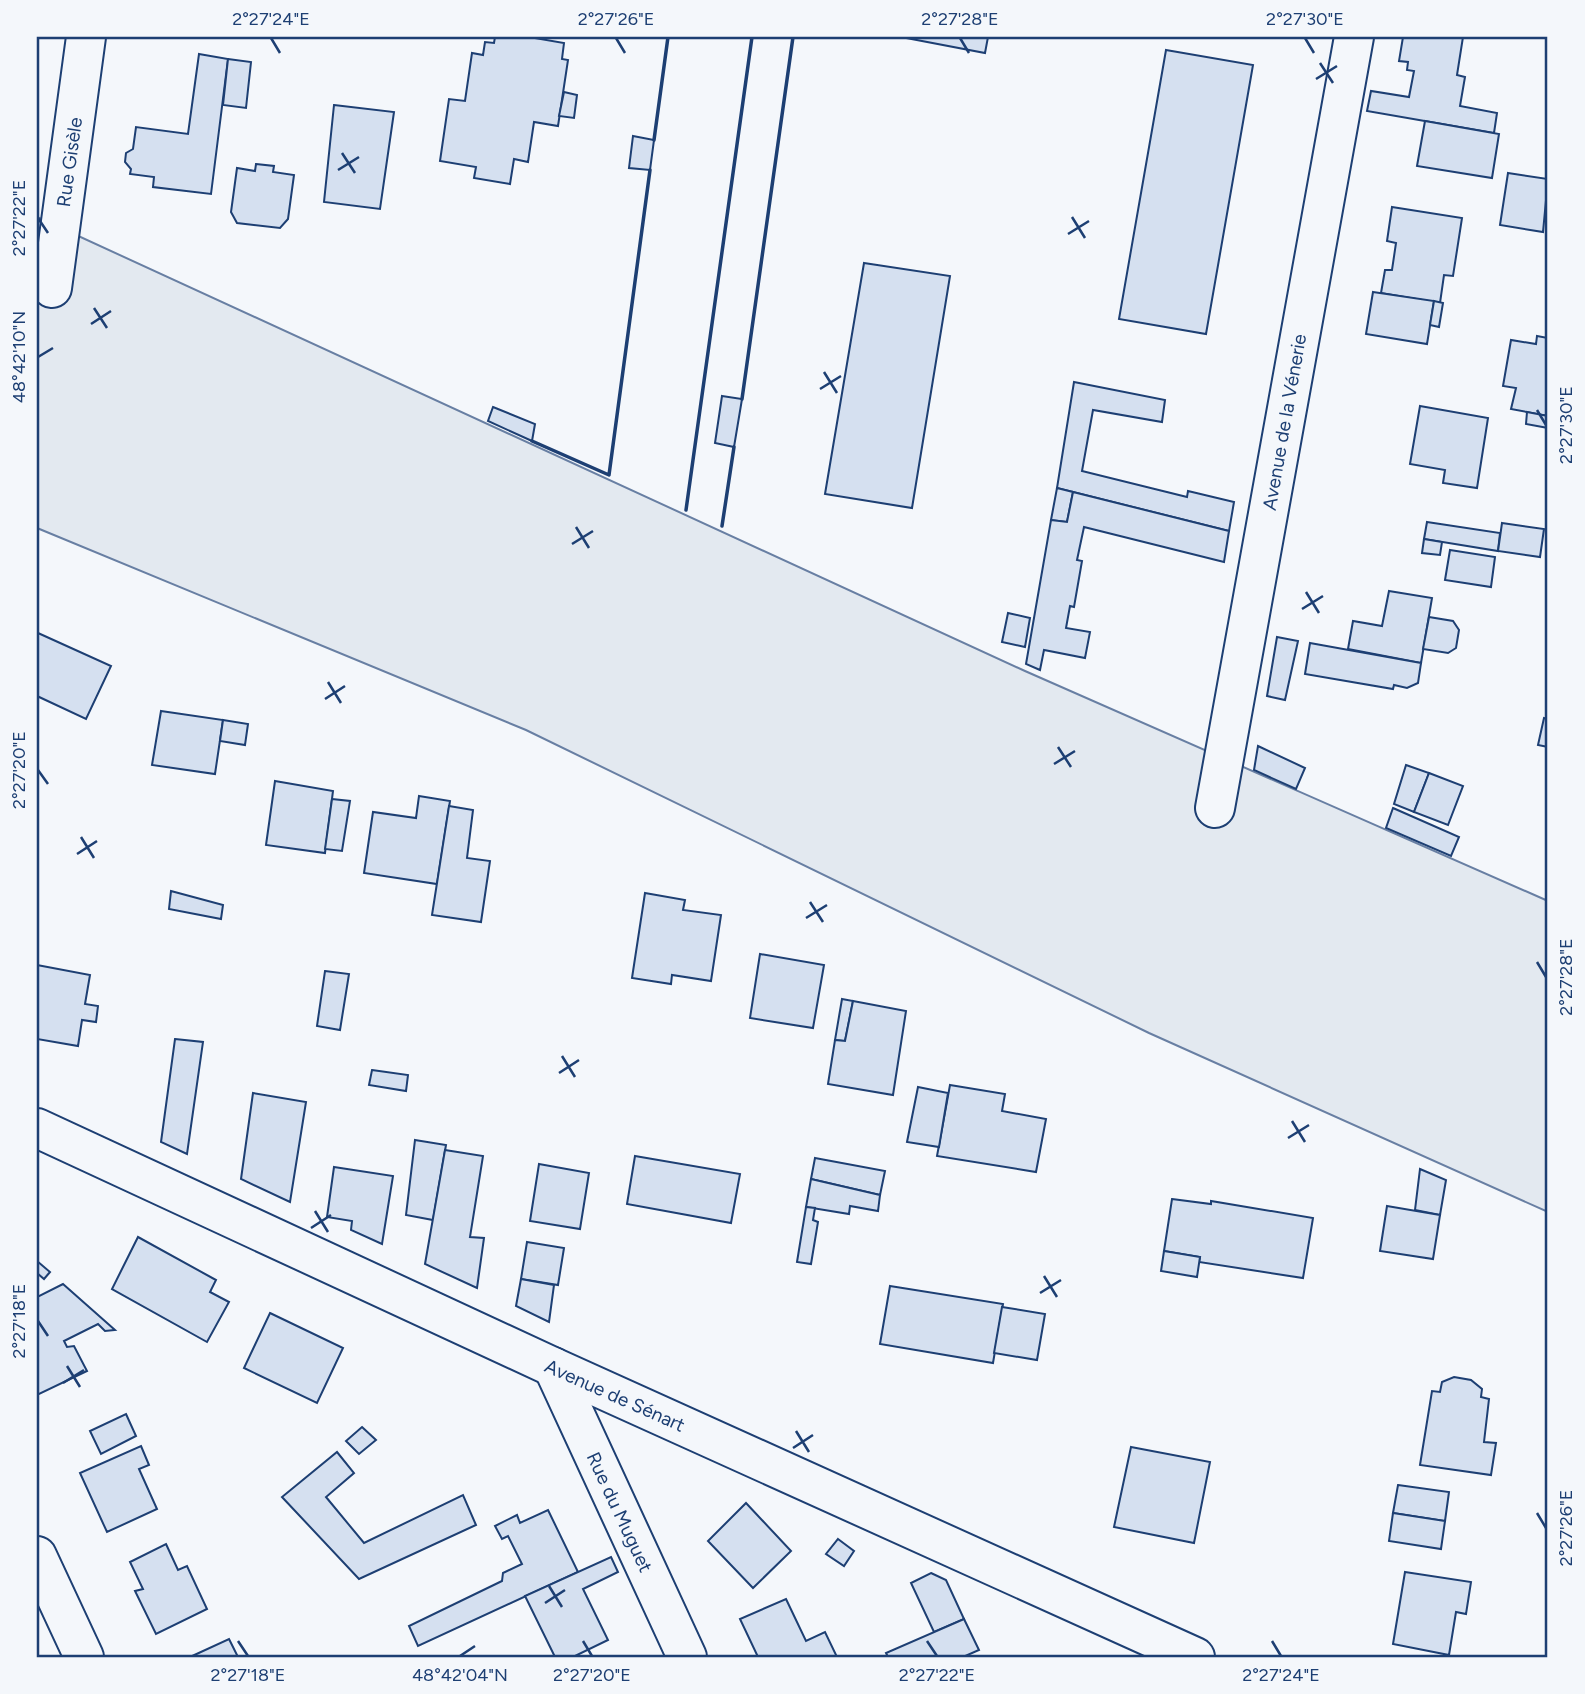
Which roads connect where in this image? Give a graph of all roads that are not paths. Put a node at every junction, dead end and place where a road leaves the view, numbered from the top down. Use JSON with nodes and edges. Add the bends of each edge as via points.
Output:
{"nodes":[{"id":1,"x":86,"y":37,"type":"edge"},
{"id":2,"x":1354,"y":37,"type":"edge"},
{"id":3,"x":52,"y":288,"type":"dead end"},
{"id":4,"x":1215,"y":808,"type":"dead end"},
{"id":5,"x":37,"y":1128,"type":"edge"},
{"id":6,"x":553,"y":1367,"type":"junction"},
{"id":7,"x":37,"y":1556,"type":"edge"},
{"id":8,"x":1154,"y":1646,"type":"edge"},
{"id":9,"x":84,"y":1657,"type":"edge"},
{"id":10,"x":687,"y":1657,"type":"edge"},
{"id":11,"x":1195,"y":1657,"type":"edge"}],
"edges":[{"from":1,"to":3,"type":"street","name":"Rue Gisèle"},
{"from":2,"to":4,"type":"street","name":"Avenue de la Vénerie"},
{"from":5,"to":6,"type":"street","name":"Avenue de Sénart"},
{"from":6,"to":8,"type":"street","name":"Avenue de Sénart"},
{"from":6,"to":10,"type":"street","name":"Rue du Muguet"},
{"from":7,"to":9,"type":"street"},
{"from":8,"to":11,"type":"street","name":"Avenue de Sénart"}]}
